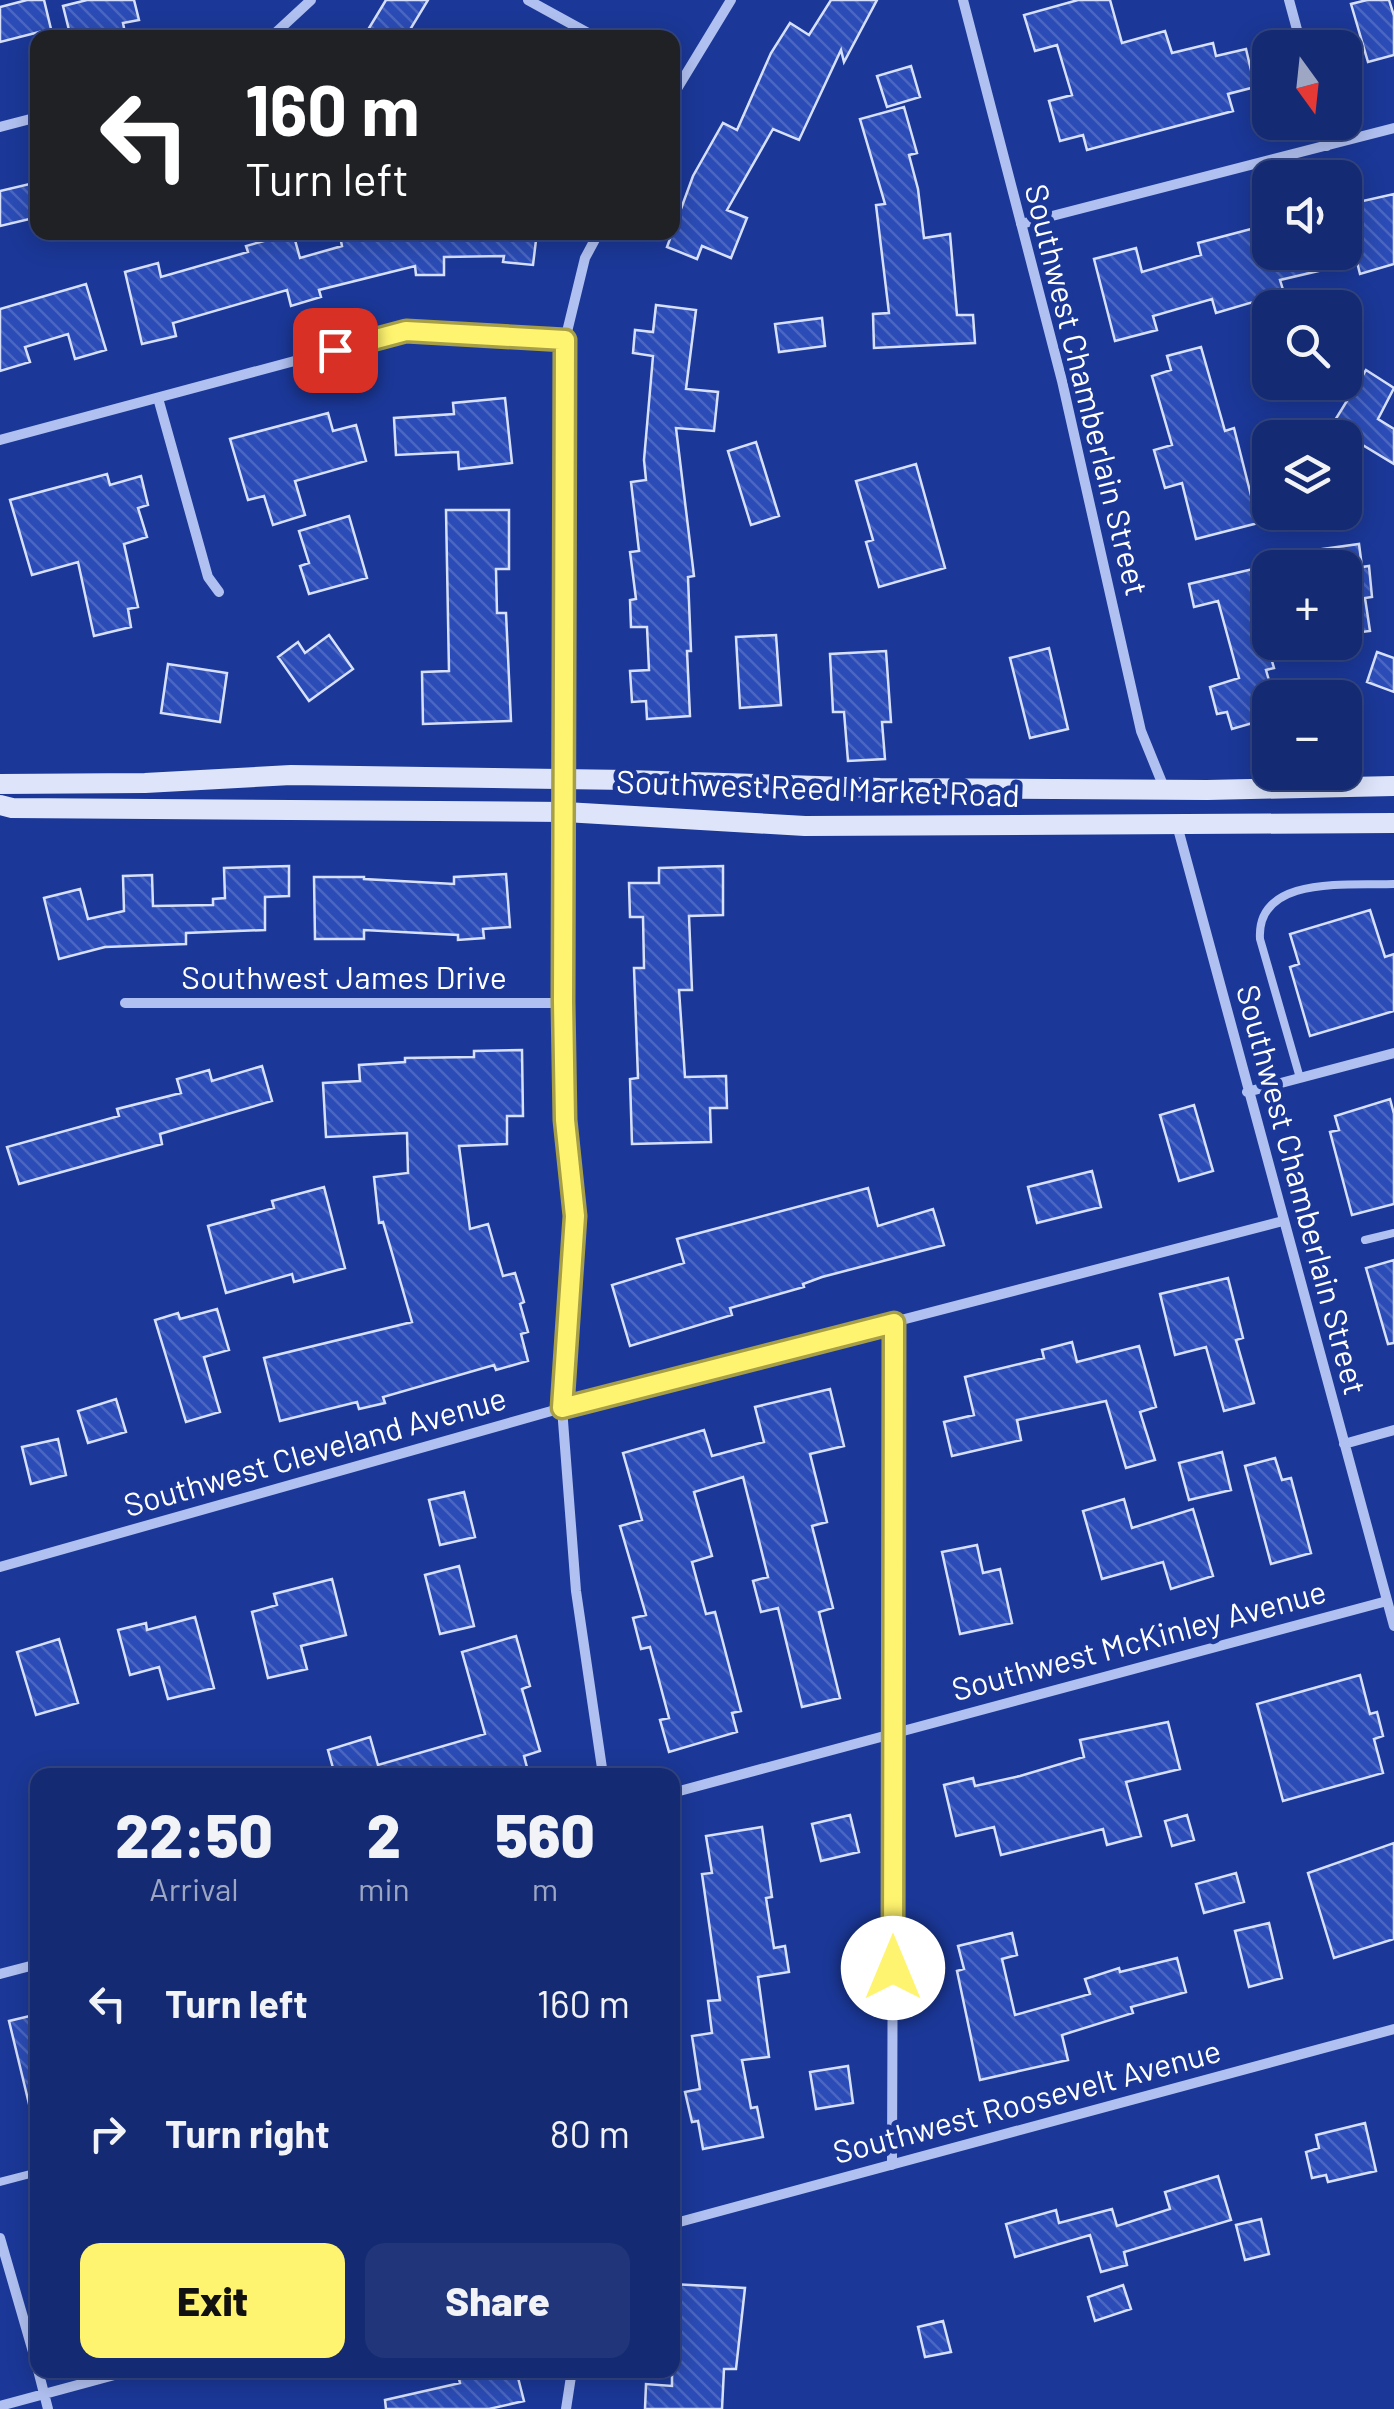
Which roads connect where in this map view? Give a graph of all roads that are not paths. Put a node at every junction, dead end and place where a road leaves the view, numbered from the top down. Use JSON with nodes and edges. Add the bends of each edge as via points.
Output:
{"nodes":[{"id":1,"x":312,"y":0,"type":"edge"},
{"id":2,"x":528,"y":0,"type":"edge"},
{"id":3,"x":732,"y":0,"type":"edge"},
{"id":4,"x":963,"y":0,"type":"edge"},
{"id":5,"x":1289,"y":0,"type":"edge"},
{"id":6,"x":279,"y":30,"type":"edge"},
{"id":7,"x":583,"y":30,"type":"edge"},
{"id":8,"x":1297,"y":30,"type":"edge"},
{"id":9,"x":680,"y":74,"type":"edge"},
{"id":10,"x":30,"y":119,"type":"edge"},
{"id":11,"x":0,"y":127,"type":"edge"},
{"id":12,"x":1394,"y":128,"type":"edge"},
{"id":13,"x":1326,"y":140,"type":"edge"},
{"id":14,"x":1328,"y":146,"type":"junction"},
{"id":15,"x":1021,"y":224,"type":"junction"},
{"id":16,"x":595,"y":240,"type":"edge"},
{"id":17,"x":565,"y":340,"type":"junction"},
{"id":18,"x":158,"y":398,"type":"junction"},
{"id":19,"x":0,"y":440,"type":"edge"},
{"id":20,"x":219,"y":592,"type":"dead end"},
{"id":21,"x":563,"y":778,"type":"junction"},
{"id":22,"x":0,"y":784,"type":"edge"},
{"id":23,"x":1394,"y":786,"type":"edge"},
{"id":24,"x":1165,"y":790,"type":"junction"},
{"id":25,"x":0,"y":805,"type":"edge"},
{"id":26,"x":564,"y":812,"type":"junction"},
{"id":27,"x":1394,"y":824,"type":"edge"},
{"id":28,"x":1177,"y":825,"type":"junction"},
{"id":29,"x":1394,"y":884,"type":"edge"},
{"id":30,"x":563,"y":1002,"type":"junction"},
{"id":31,"x":125,"y":1003,"type":"dead end"},
{"id":32,"x":1394,"y":1053,"type":"edge"},
{"id":33,"x":1300,"y":1078,"type":"junction"},
{"id":34,"x":1247,"y":1092,"type":"junction"},
{"id":35,"x":1283,"y":1222,"type":"junction"},
{"id":36,"x":1394,"y":1233,"type":"edge"},
{"id":37,"x":1365,"y":1240,"type":"dead end"},
{"id":38,"x":894,"y":1323,"type":"junction"},
{"id":39,"x":562,"y":1408,"type":"junction"},
{"id":40,"x":1394,"y":1430,"type":"edge"},
{"id":41,"x":1344,"y":1444,"type":"junction"},
{"id":42,"x":0,"y":1568,"type":"edge"},
{"id":43,"x":1388,"y":1601,"type":"junction"},
{"id":44,"x":1394,"y":1626,"type":"edge"},
{"id":45,"x":893,"y":1732,"type":"junction"},
{"id":46,"x":603,"y":1768,"type":"edge"},
{"id":47,"x":680,"y":1792,"type":"edge"},
{"id":48,"x":30,"y":1966,"type":"edge"},
{"id":49,"x":0,"y":1974,"type":"edge"},
{"id":50,"x":1394,"y":2029,"type":"edge"},
{"id":51,"x":892,"y":2164,"type":"junction"},
{"id":52,"x":30,"y":2174,"type":"edge"},
{"id":53,"x":0,"y":2182,"type":"edge"},
{"id":54,"x":680,"y":2222,"type":"edge"},
{"id":55,"x":0,"y":2238,"type":"edge"},
{"id":56,"x":30,"y":2341,"type":"edge"},
{"id":57,"x":41,"y":2378,"type":"edge"},
{"id":58,"x":104,"y":2378,"type":"edge"},
{"id":59,"x":571,"y":2378,"type":"edge"},
{"id":60,"x":45,"y":2394,"type":"junction"},
{"id":61,"x":0,"y":2406,"type":"edge"},
{"id":62,"x":48,"y":2409,"type":"edge"},
{"id":63,"x":566,"y":2409,"type":"edge"}],
"edges":[{"from":1,"to":6,"type":"street"},
{"from":2,"to":7,"type":"street"},
{"from":3,"to":9,"type":"street"},
{"from":4,"to":15,"type":"street","name":"Southwest Chamberlain Street"},
{"from":5,"to":8,"type":"street"},
{"from":10,"to":11,"type":"street"},
{"from":12,"to":14,"type":"street"},
{"from":13,"to":14,"type":"street"},
{"from":14,"to":15,"type":"street"},
{"from":15,"to":24,"type":"street","name":"Southwest Chamberlain Street","via":[[1141,731]]},
{"from":16,"to":17,"type":"street"},
{"from":17,"to":18,"type":"street","via":[[406,331]]},
{"from":17,"to":21,"type":"street"},
{"from":18,"to":19,"type":"street"},
{"from":18,"to":20,"type":"street","via":[[208,577]]},
{"from":21,"to":22,"type":"main road","name":"Southwest Reed Market Road","via":[[291,775]]},
{"from":21,"to":24,"type":"main road","name":"Southwest Reed Market Road"},
{"from":21,"to":26,"type":"street"},
{"from":23,"to":24,"type":"main road","name":"Southwest Reed Market Road"},
{"from":25,"to":26,"type":"main road","name":"Southwest Reed Market Road"},
{"from":26,"to":28,"type":"main road","name":"Southwest Reed Market Road","via":[[805,826]]},
{"from":26,"to":30,"type":"street"},
{"from":27,"to":28,"type":"main road","name":"Southwest Reed Market Road"},
{"from":28,"to":34,"type":"street","name":"Southwest Chamberlain Street"},
{"from":29,"to":33,"type":"lane","via":[[1307,887],[1263,913],[1260,939]]},
{"from":30,"to":31,"type":"street","name":"Southwest James Drive"},
{"from":30,"to":39,"type":"street","via":[[575,1216]]},
{"from":32,"to":33,"type":"street"},
{"from":33,"to":34,"type":"street"},
{"from":34,"to":35,"type":"street","name":"Southwest Chamberlain Street"},
{"from":35,"to":38,"type":"street","name":"Southwest Cleveland Avenue"},
{"from":35,"to":41,"type":"street","name":"Southwest Chamberlain Street"},
{"from":36,"to":37,"type":"lane"},
{"from":38,"to":39,"type":"street","name":"Southwest Cleveland Avenue"},
{"from":38,"to":45,"type":"street"},
{"from":39,"to":42,"type":"street","name":"Southwest Cleveland Avenue"},
{"from":39,"to":46,"type":"street","via":[[576,1590]]},
{"from":40,"to":41,"type":"street"},
{"from":41,"to":43,"type":"street","name":"Southwest Chamberlain Street"},
{"from":43,"to":44,"type":"street","name":"Southwest Chamberlain Street"},
{"from":43,"to":45,"type":"street","name":"Southwest McKinley Avenue"},
{"from":45,"to":47,"type":"street","name":"Southwest McKinley Avenue"},
{"from":45,"to":51,"type":"street"},
{"from":48,"to":49,"type":"street"},
{"from":50,"to":51,"type":"street","name":"Southwest Roosevelt Avenue"},
{"from":51,"to":54,"type":"street","name":"Southwest Roosevelt Avenue"},
{"from":52,"to":53,"type":"lane"},
{"from":55,"to":56,"type":"street"},
{"from":57,"to":60,"type":"street"},
{"from":58,"to":60,"type":"street"},
{"from":59,"to":63,"type":"street"},
{"from":60,"to":61,"type":"street"},
{"from":60,"to":62,"type":"street"}]}
